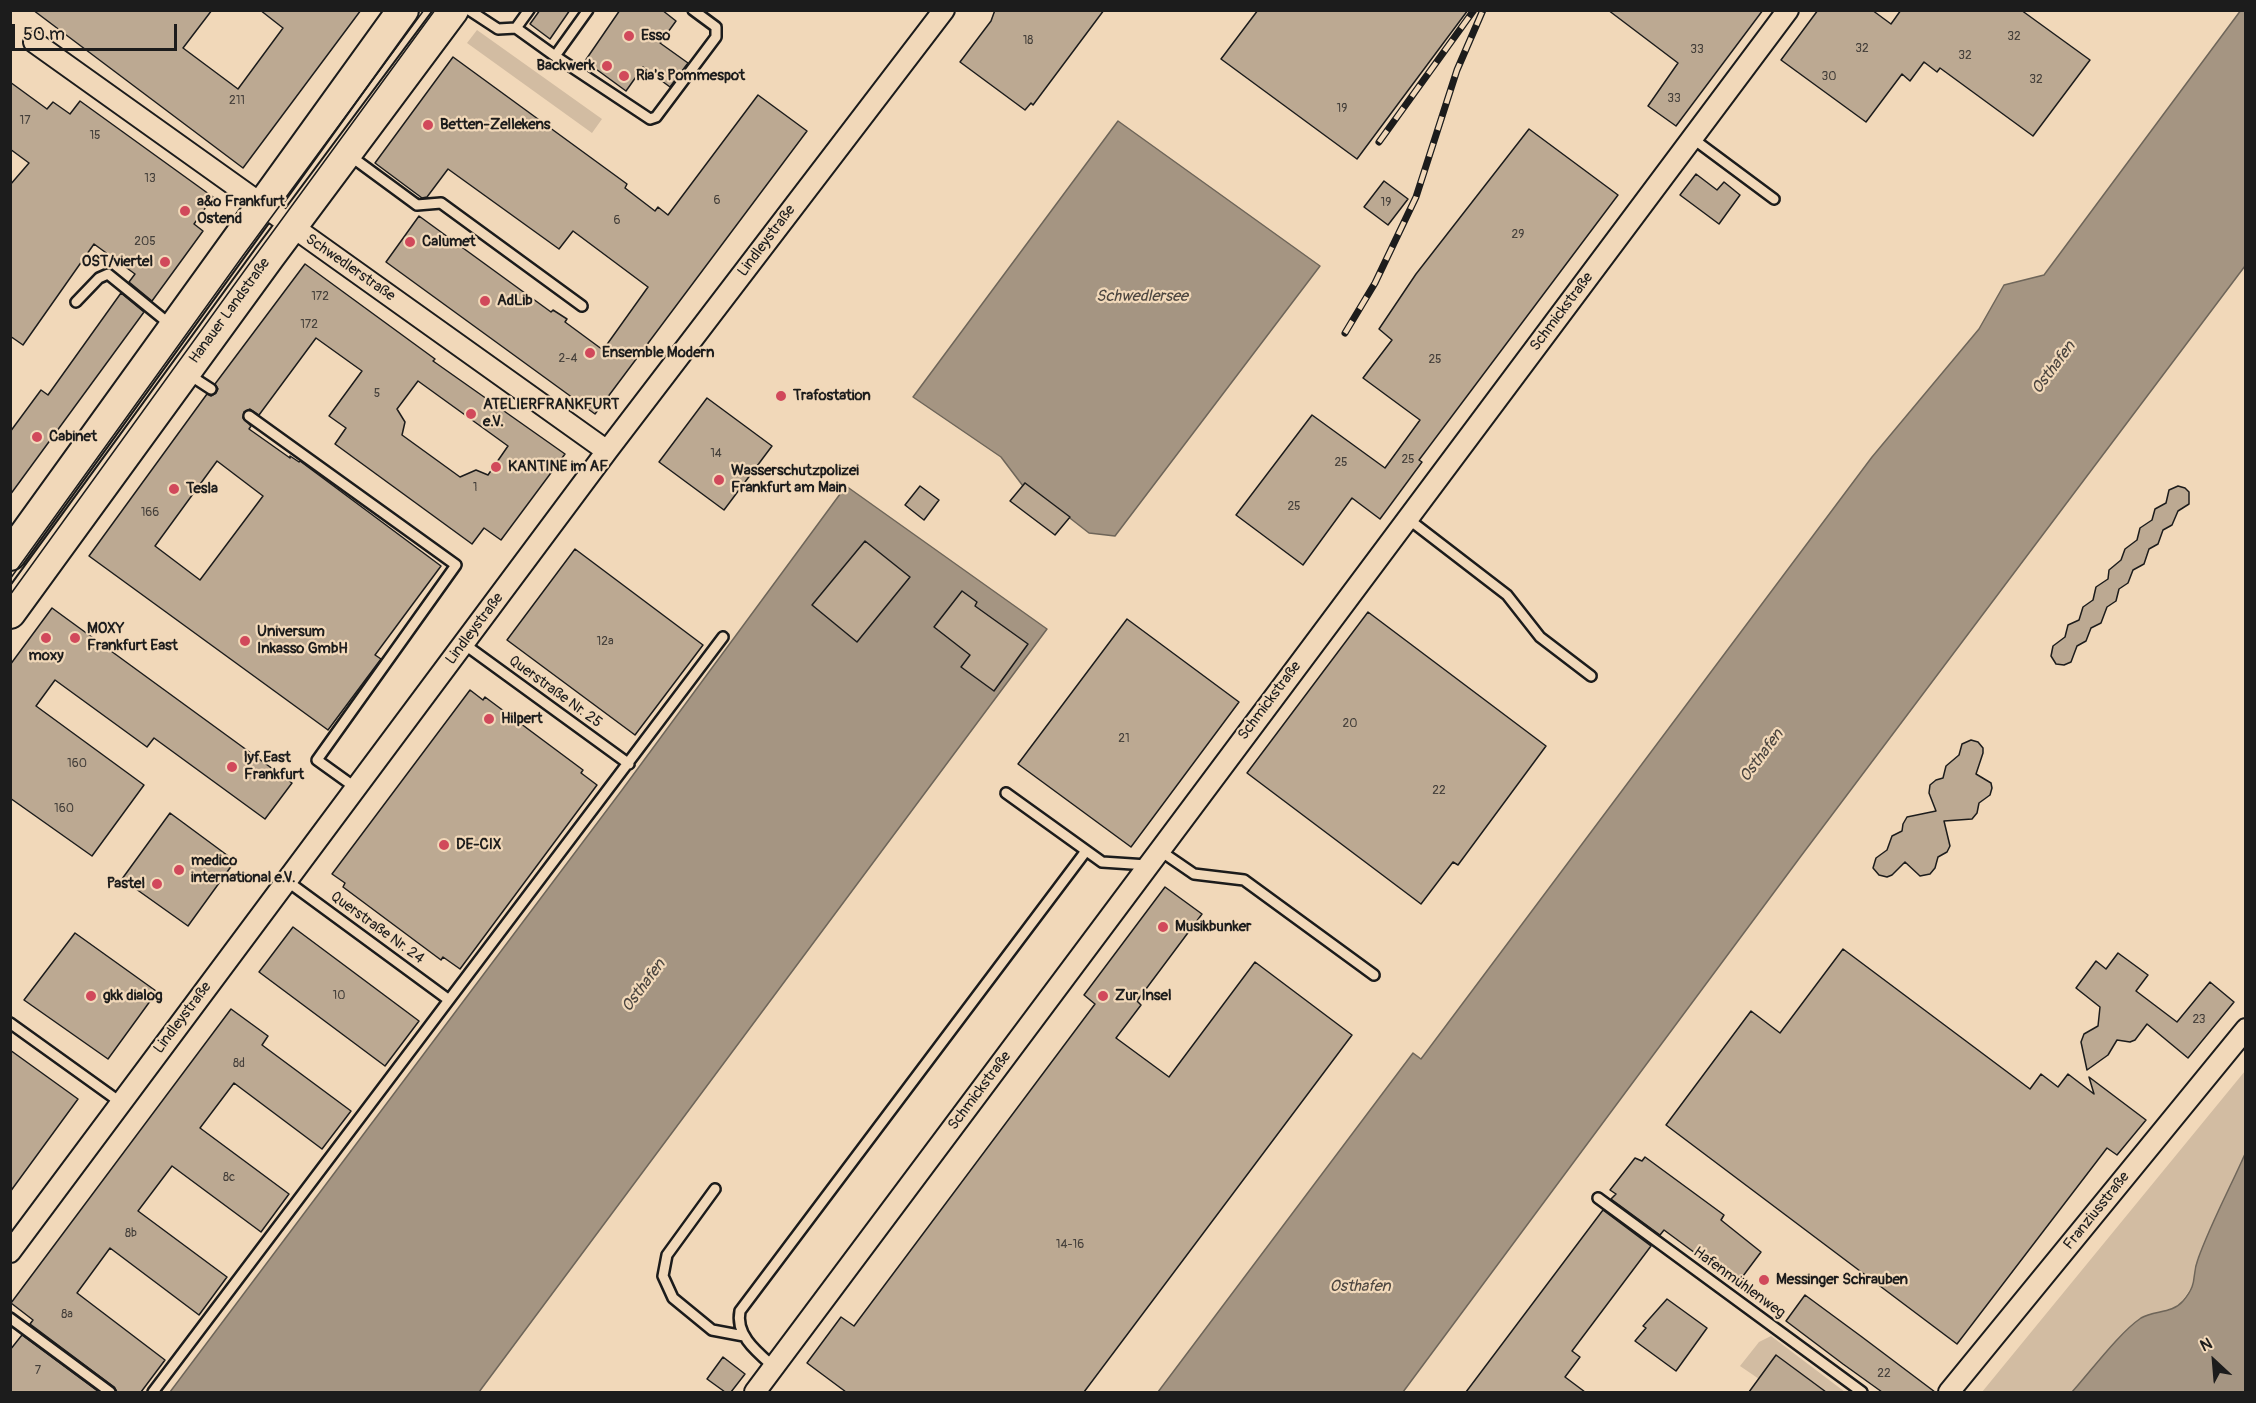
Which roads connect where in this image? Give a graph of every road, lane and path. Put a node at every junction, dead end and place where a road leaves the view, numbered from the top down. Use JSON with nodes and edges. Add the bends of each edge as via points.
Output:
{"nodes":[{"id":1,"x":403,"y":10,"type":"edge"},
{"id":2,"x":453,"y":10,"type":"edge"},
{"id":3,"x":469,"y":10,"type":"edge"},
{"id":4,"x":529,"y":10,"type":"edge"},
{"id":5,"x":588,"y":10,"type":"edge"},
{"id":6,"x":693,"y":10,"type":"edge"},
{"id":7,"x":944,"y":10,"type":"edge"},
{"id":8,"x":1788,"y":10,"type":"edge"},
{"id":9,"x":516,"y":28,"type":"junction"},
{"id":10,"x":34,"y":42,"type":"dead end"},
{"id":11,"x":555,"y":56,"type":"junction"},
{"id":12,"x":1692,"y":138,"type":"junction"},
{"id":13,"x":347,"y":153,"type":"junction"},
{"id":14,"x":1774,"y":199,"type":"dead end"},
{"id":15,"x":261,"y":205,"type":"junction"},
{"id":16,"x":292,"y":227,"type":"junction"},
{"id":17,"x":76,"y":302,"type":"dead end"},
{"id":18,"x":582,"y":306,"type":"dead end"},
{"id":19,"x":174,"y":327,"type":"junction"},
{"id":20,"x":186,"y":372,"type":"junction"},
{"id":21,"x":211,"y":389,"type":"dead end"},
{"id":22,"x":249,"y":416,"type":"dead end"},
{"id":23,"x":607,"y":451,"type":"junction"},
{"id":24,"x":1407,"y":518,"type":"junction"},
{"id":25,"x":10,"y":555,"type":"edge"},
{"id":26,"x":10,"y":613,"type":"edge"},
{"id":27,"x":723,"y":637,"type":"dead end"},
{"id":28,"x":464,"y":644,"type":"junction"},
{"id":29,"x":1591,"y":676,"type":"dead end"},
{"id":30,"x":629,"y":764,"type":"junction"},
{"id":31,"x":356,"y":788,"type":"junction"},
{"id":32,"x":1006,"y":793,"type":"dead end"},
{"id":33,"x":1086,"y":851,"type":"junction"},
{"id":34,"x":1153,"y":858,"type":"junction"},
{"id":35,"x":287,"y":881,"type":"junction"},
{"id":36,"x":1374,"y":975,"type":"dead end"},
{"id":37,"x":449,"y":1000,"type":"junction"},
{"id":38,"x":10,"y":1023,"type":"edge"},
{"id":39,"x":2246,"y":1029,"type":"edge"},
{"id":40,"x":120,"y":1102,"type":"junction"},
{"id":41,"x":715,"y":1189,"type":"dead end"},
{"id":42,"x":1598,"y":1198,"type":"dead end"},
{"id":43,"x":10,"y":1252,"type":"edge"},
{"id":44,"x":10,"y":1318,"type":"edge"},
{"id":45,"x":744,"y":1336,"type":"junction"},
{"id":46,"x":774,"y":1368,"type":"junction"},
{"id":47,"x":111,"y":1392,"type":"edge"},
{"id":48,"x":153,"y":1392,"type":"edge"},
{"id":49,"x":755,"y":1392,"type":"edge"},
{"id":50,"x":1862,"y":1392,"type":"edge"},
{"id":51,"x":1949,"y":1392,"type":"edge"}],
"edges":[{"from":1,"to":15,"type":"main road"},
{"from":2,"to":13,"type":"main road","name":"Hanauer Landstraße"},
{"from":3,"to":9,"type":"lane","via":[[498,29]]},
{"from":4,"to":9,"type":"lane"},
{"from":5,"to":11,"type":"lane"},
{"from":6,"to":11,"type":"lane","via":[[716,27],[716,37],[656,117],[650,119]]},
{"from":7,"to":23,"type":"street","name":"Lindleystraße"},
{"from":8,"to":12,"type":"street","name":"Schmickstraße"},
{"from":9,"to":11,"type":"lane"},
{"from":10,"to":15,"type":"street","name":"Schwedlerstraße"},
{"from":12,"to":14,"type":"lane"},
{"from":12,"to":24,"type":"street","name":"Schmickstraße"},
{"from":13,"to":16,"type":"main road","name":"Hanauer Landstraße"},
{"from":13,"to":18,"type":"lane","via":[[417,205],[441,203]]},
{"from":15,"to":16,"type":"street","name":"Schwedlerstraße"},
{"from":15,"to":19,"type":"main road"},
{"from":16,"to":20,"type":"main road","name":"Hanauer Landstraße"},
{"from":16,"to":23,"type":"street","name":"Schwedlerstraße"},
{"from":17,"to":19,"type":"lane","via":[[108,274]]},
{"from":19,"to":25,"type":"main road"},
{"from":20,"to":21,"type":"lane"},
{"from":20,"to":26,"type":"main road","name":"Hanauer Landstraße"},
{"from":22,"to":31,"type":"lane","via":[[456,565],[317,760]]},
{"from":23,"to":28,"type":"street","name":"Lindleystraße"},
{"from":24,"to":29,"type":"lane","via":[[1507,595],[1540,637]]},
{"from":24,"to":34,"type":"street","name":"Schmickstraße"},
{"from":27,"to":30,"type":"lane"},
{"from":28,"to":30,"type":"lane","name":"Querstraße Nr. 25"},
{"from":28,"to":31,"type":"street","name":"Lindleystraße"},
{"from":30,"to":37,"type":"lane"},
{"from":31,"to":35,"type":"street","name":"Lindleystraße"},
{"from":32,"to":33,"type":"lane"},
{"from":33,"to":34,"type":"lane","via":[[1102,862]]},
{"from":33,"to":45,"type":"lane","via":[[740,1311],[738,1323]]},
{"from":34,"to":36,"type":"lane","via":[[1194,874],[1244,880]]},
{"from":34,"to":46,"type":"street","name":"Schmickstraße"},
{"from":35,"to":37,"type":"lane","name":"Querstraße Nr. 24"},
{"from":35,"to":40,"type":"street","name":"Lindleystraße"},
{"from":37,"to":48,"type":"lane"},
{"from":38,"to":40,"type":"lane"},
{"from":39,"to":51,"type":"street","name":"Franziusstraße"},
{"from":40,"to":43,"type":"street","name":"Lindleystraße"},
{"from":41,"to":45,"type":"lane","via":[[667,1255],[663,1276],[673,1298],[712,1330]]},
{"from":42,"to":50,"type":"lane","name":"Hafenmühlenweg"},
{"from":44,"to":47,"type":"lane"},
{"from":45,"to":46,"type":"lane"},
{"from":46,"to":49,"type":"street","name":"Schmickstraße"}]}
